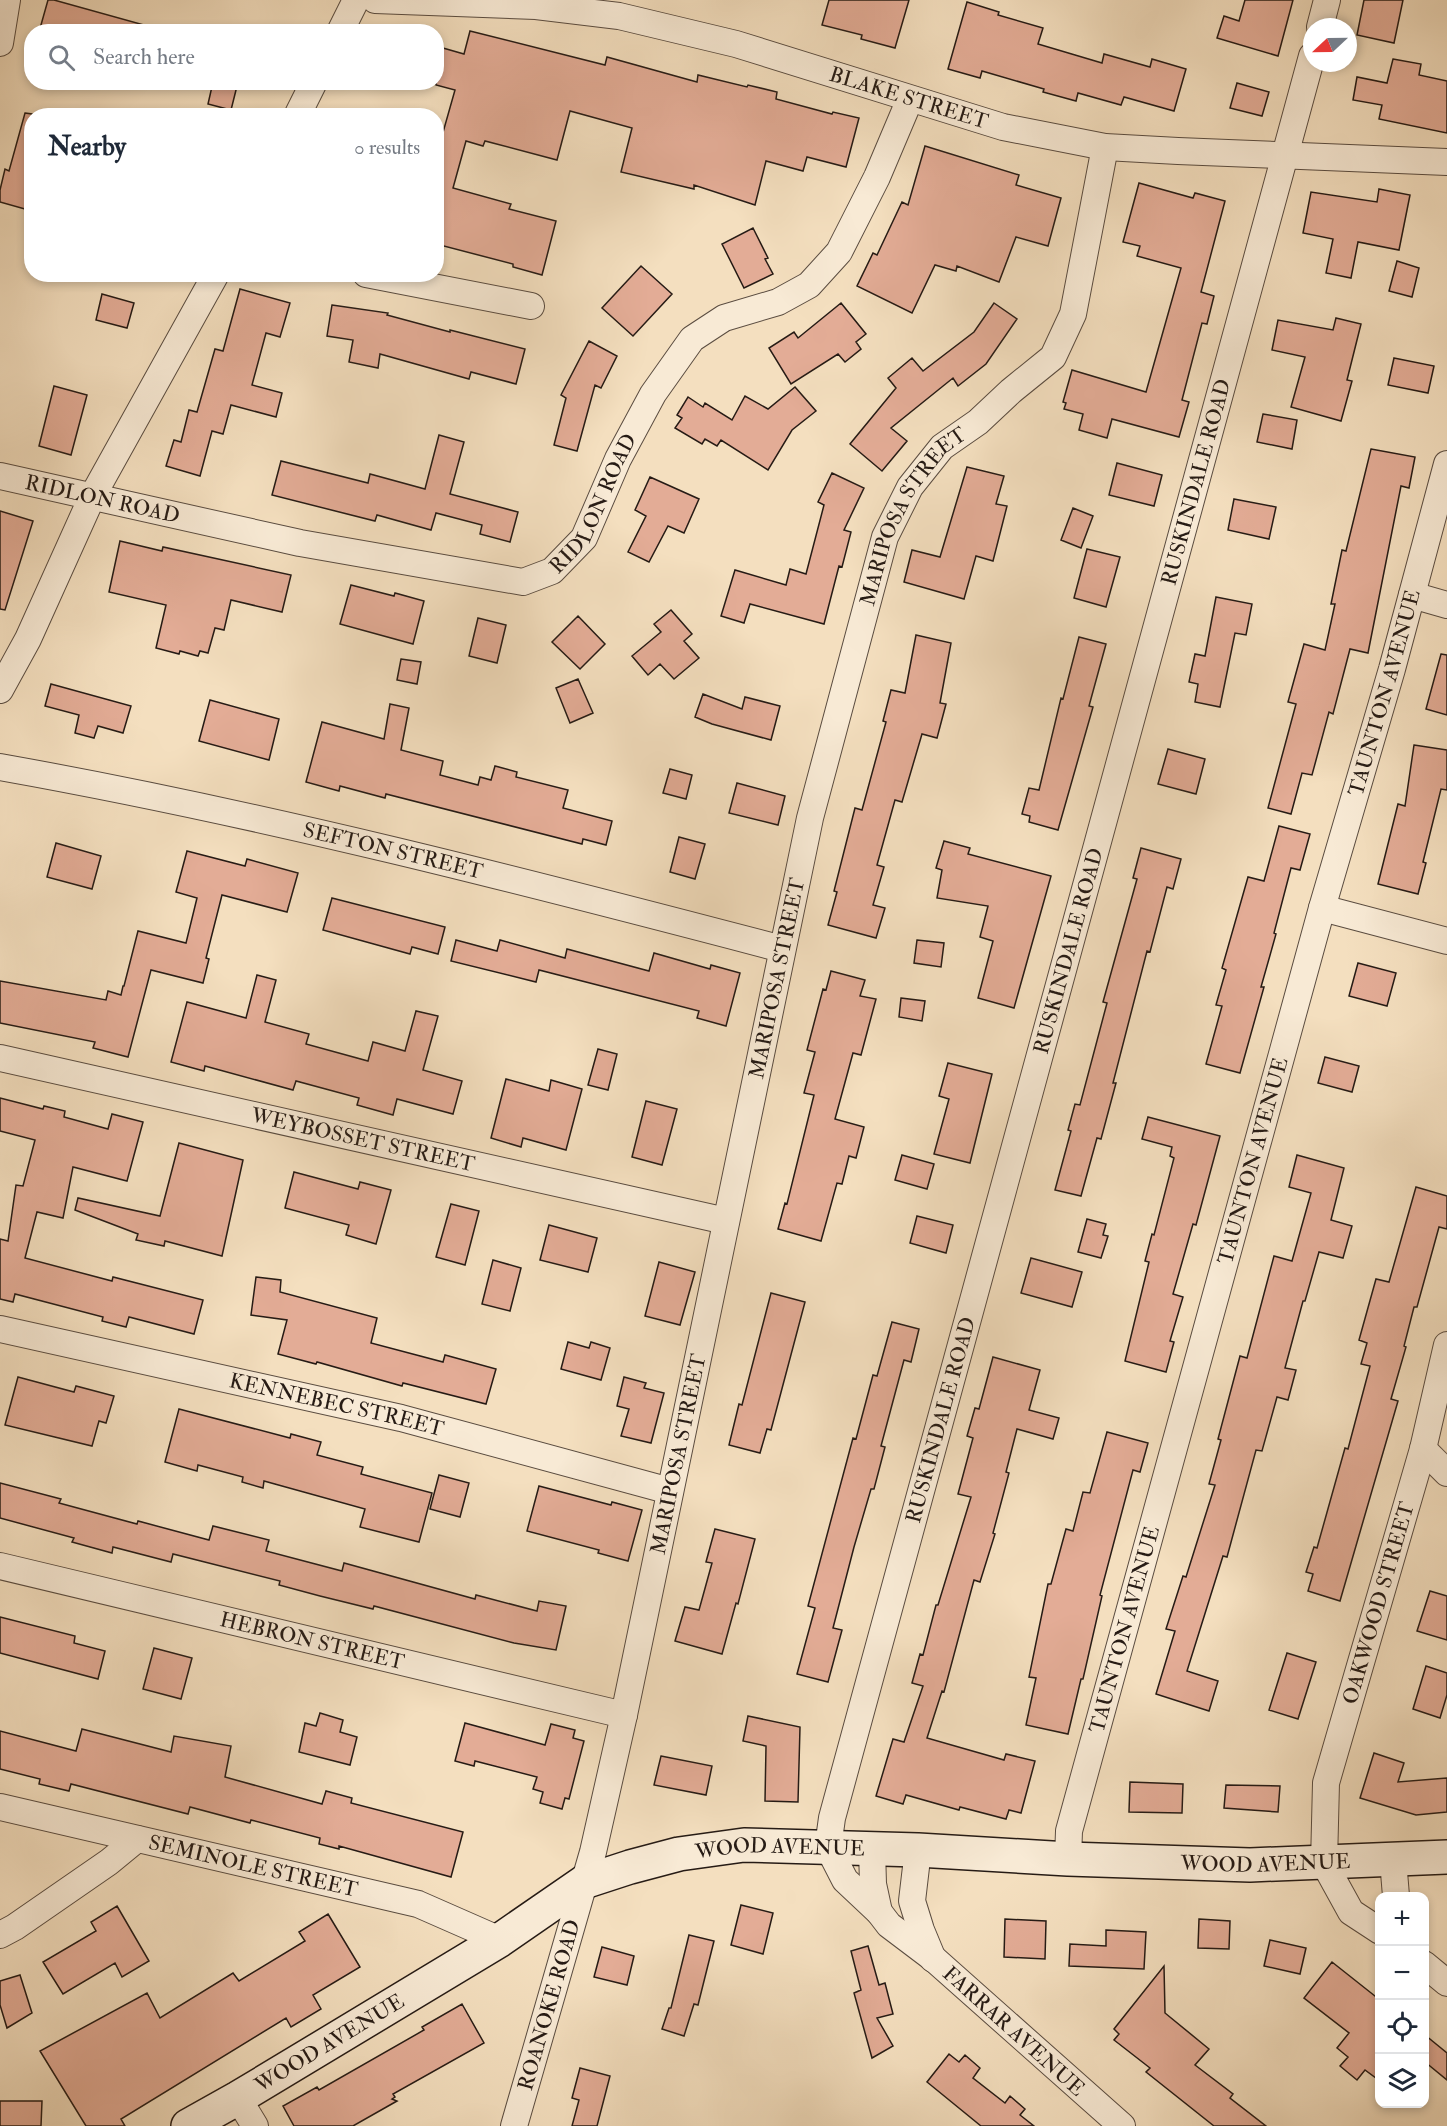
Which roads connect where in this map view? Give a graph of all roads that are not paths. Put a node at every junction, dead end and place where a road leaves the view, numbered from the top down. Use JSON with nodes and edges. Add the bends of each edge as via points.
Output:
{"nodes":[{"id":1,"x":7,"y":0,"type":"edge"},
{"id":2,"x":356,"y":0,"type":"edge"},
{"id":3,"x":375,"y":0,"type":"edge"},
{"id":4,"x":1327,"y":0,"type":"edge"},
{"id":5,"x":1322,"y":18,"type":"edge"},
{"id":6,"x":344,"y":24,"type":"edge"},
{"id":7,"x":0,"y":43,"type":"edge"},
{"id":8,"x":1308,"y":72,"type":"edge"},
{"id":9,"x":310,"y":90,"type":"edge"},
{"id":10,"x":910,"y":99,"type":"junction"},
{"id":11,"x":301,"y":108,"type":"edge"},
{"id":12,"x":1106,"y":147,"type":"junction"},
{"id":13,"x":1285,"y":154,"type":"junction"},
{"id":14,"x":1447,"y":162,"type":"edge"},
{"id":15,"x":212,"y":282,"type":"edge"},
{"id":16,"x":407,"y":282,"type":"edge"},
{"id":17,"x":531,"y":306,"type":"dead end"},
{"id":18,"x":1447,"y":464,"type":"edge"},
{"id":19,"x":0,"y":476,"type":"edge"},
{"id":20,"x":92,"y":497,"type":"junction"},
{"id":21,"x":1412,"y":596,"type":"junction"},
{"id":22,"x":1447,"y":605,"type":"edge"},
{"id":23,"x":0,"y":690,"type":"edge"},
{"id":24,"x":0,"y":767,"type":"edge"},
{"id":25,"x":1322,"y":908,"type":"junction"},
{"id":26,"x":1447,"y":941,"type":"edge"},
{"id":27,"x":782,"y":949,"type":"junction"},
{"id":28,"x":0,"y":1058,"type":"edge"},
{"id":29,"x":726,"y":1221,"type":"junction"},
{"id":30,"x":0,"y":1329,"type":"edge"},
{"id":31,"x":1447,"y":1345,"type":"edge"},
{"id":32,"x":1423,"y":1449,"type":"junction"},
{"id":33,"x":1447,"y":1473,"type":"edge"},
{"id":34,"x":670,"y":1491,"type":"junction"},
{"id":35,"x":0,"y":1566,"type":"edge"},
{"id":36,"x":624,"y":1715,"type":"junction"},
{"id":37,"x":0,"y":1807,"type":"edge"},
{"id":38,"x":137,"y":1839,"type":"junction"},
{"id":39,"x":828,"y":1847,"type":"junction"},
{"id":40,"x":872,"y":1849,"type":"junction"},
{"id":41,"x":918,"y":1850,"type":"junction"},
{"id":42,"x":1447,"y":1857,"type":"edge"},
{"id":43,"x":1068,"y":1859,"type":"junction"},
{"id":44,"x":1393,"y":1860,"type":"junction"},
{"id":45,"x":1324,"y":1863,"type":"junction"},
{"id":46,"x":584,"y":1882,"type":"junction"},
{"id":47,"x":1396,"y":1892,"type":"edge"},
{"id":48,"x":879,"y":1911,"type":"junction"},
{"id":49,"x":1375,"y":1928,"type":"edge"},
{"id":50,"x":0,"y":1935,"type":"edge"},
{"id":51,"x":500,"y":1940,"type":"junction"},
{"id":52,"x":934,"y":1959,"type":"junction"},
{"id":53,"x":1429,"y":1967,"type":"edge"},
{"id":54,"x":1447,"y":1983,"type":"edge"},
{"id":55,"x":238,"y":2098,"type":"junction"},
{"id":56,"x":188,"y":2126,"type":"edge"},
{"id":57,"x":255,"y":2126,"type":"edge"},
{"id":58,"x":514,"y":2126,"type":"edge"},
{"id":59,"x":1122,"y":2126,"type":"edge"}],
"edges":[{"from":1,"to":7,"type":"street"},
{"from":2,"to":6,"type":"street"},
{"from":3,"to":10,"type":"street","name":"BLAKE STREET","via":[[536,6],[619,16],[736,44]]},
{"from":4,"to":5,"type":"street"},
{"from":8,"to":13,"type":"street","name":"RUSKINDALE ROAD"},
{"from":9,"to":11,"type":"street"},
{"from":10,"to":12,"type":"street","name":"BLAKE STREET","via":[[1003,127]]},
{"from":10,"to":20,"type":"street","name":"RIDLON ROAD","via":[[839,252],[809,285],[778,302],[724,318],[692,339],[653,394],[618,459],[584,538],[552,571],[523,582],[300,543]]},
{"from":12,"to":13,"type":"street","name":"BLAKE STREET"},
{"from":12,"to":27,"type":"street","name":"MARIPOSA STREET","via":[[1073,314],[1053,357],[978,422],[942,447],[910,487],[885,537],[810,818]]},
{"from":13,"to":14,"type":"street","name":"BLAKE STREET"},
{"from":13,"to":39,"type":"street","name":"RUSKINDALE ROAD","via":[[832,1818]]},
{"from":15,"to":20,"type":"street"},
{"from":16,"to":17,"type":"street"},
{"from":18,"to":21,"type":"street","name":"TAUNTON AVENUE"},
{"from":19,"to":20,"type":"street","name":"RIDLON ROAD"},
{"from":20,"to":23,"type":"street","via":[[28,639]]},
{"from":21,"to":22,"type":"street"},
{"from":21,"to":25,"type":"street","name":"TAUNTON AVENUE"},
{"from":24,"to":27,"type":"street","name":"SEFTON STREET","via":[[115,788],[489,873]]},
{"from":25,"to":26,"type":"street"},
{"from":25,"to":43,"type":"street","name":"TAUNTON AVENUE","via":[[1069,1831]]},
{"from":27,"to":29,"type":"street","name":"MARIPOSA STREET"},
{"from":28,"to":29,"type":"street","name":"WEYBOSSET STREET"},
{"from":29,"to":34,"type":"street","name":"MARIPOSA STREET"},
{"from":30,"to":34,"type":"street","name":"KENNEBEC STREET","via":[[401,1418]]},
{"from":31,"to":32,"type":"street","name":"OAKWOOD STREET"},
{"from":32,"to":33,"type":"street"},
{"from":32,"to":45,"type":"street","name":"OAKWOOD STREET","via":[[1326,1783]]},
{"from":34,"to":36,"type":"street","name":"MARIPOSA STREET"},
{"from":35,"to":36,"type":"street","name":"HEBRON STREET"},
{"from":36,"to":46,"type":"street","name":"MARIPOSA STREET"},
{"from":37,"to":38,"type":"street","name":"SEMINOLE STREET"},
{"from":38,"to":50,"type":"street"},
{"from":38,"to":51,"type":"street","name":"SEMINOLE STREET","via":[[418,1904]]},
{"from":39,"to":40,"type":"main road","name":"WOOD AVENUE"},
{"from":39,"to":46,"type":"main road","name":"WOOD AVENUE","via":[[744,1845],[679,1854]]},
{"from":39,"to":48,"type":"street","name":"FARRAR AVENUE","via":[[845,1880]]},
{"from":40,"to":41,"type":"main road","name":"WOOD AVENUE"},
{"from":40,"to":48,"type":"street"},
{"from":41,"to":43,"type":"main road","name":"WOOD AVENUE"},
{"from":41,"to":52,"type":"street","name":"FARRAR AVENUE","via":[[912,1901]]},
{"from":42,"to":44,"type":"main road","name":"WOOD AVENUE"},
{"from":43,"to":45,"type":"main road","name":"WOOD AVENUE","via":[[1250,1865]]},
{"from":44,"to":45,"type":"main road","name":"WOOD AVENUE"},
{"from":44,"to":47,"type":"street"},
{"from":45,"to":49,"type":"street","via":[[1351,1912]]},
{"from":46,"to":51,"type":"main road","name":"WOOD AVENUE"},
{"from":46,"to":58,"type":"street","name":"ROANOKE ROAD"},
{"from":48,"to":52,"type":"street","name":"FARRAR AVENUE","via":[[889,1925]]},
{"from":51,"to":55,"type":"main road","name":"WOOD AVENUE"},
{"from":52,"to":59,"type":"street","name":"FARRAR AVENUE"},
{"from":53,"to":54,"type":"street"},
{"from":55,"to":56,"type":"main road","name":"WOOD AVENUE"},
{"from":55,"to":57,"type":"street"}]}
